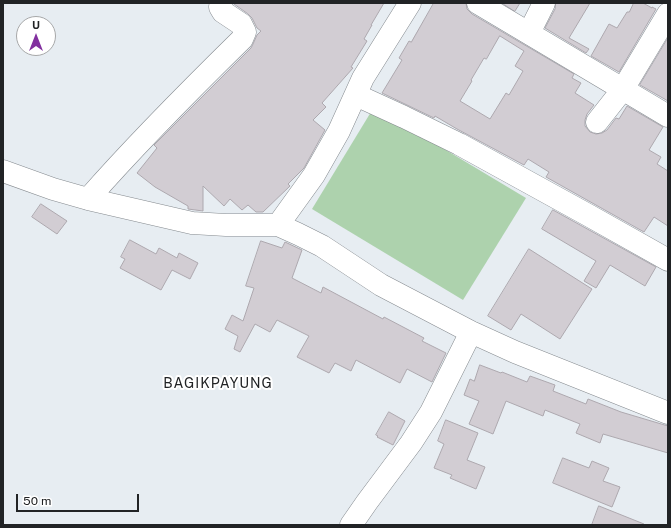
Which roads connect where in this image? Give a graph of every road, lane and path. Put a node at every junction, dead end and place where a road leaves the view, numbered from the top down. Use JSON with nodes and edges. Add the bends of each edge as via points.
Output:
{"nodes":[{"id":1,"x":221,"y":3,"type":"edge"},
{"id":2,"x":410,"y":3,"type":"edge"},
{"id":3,"x":478,"y":3,"type":"edge"},
{"id":4,"x":544,"y":3,"type":"edge"},
{"id":5,"x":668,"y":14,"type":"edge"},
{"id":6,"x":529,"y":33,"type":"junction"},
{"id":7,"x":623,"y":89,"type":"junction"},
{"id":8,"x":356,"y":95,"type":"junction"},
{"id":9,"x":668,"y":116,"type":"edge"},
{"id":10,"x":597,"y":122,"type":"dead end"},
{"id":11,"x":3,"y":171,"type":"edge"},
{"id":12,"x":88,"y":199,"type":"junction"},
{"id":13,"x":278,"y":225,"type":"junction"},
{"id":14,"x":668,"y":260,"type":"edge"},
{"id":15,"x":471,"y":332,"type":"junction"},
{"id":16,"x":668,"y":413,"type":"edge"},
{"id":17,"x":351,"y":525,"type":"edge"}],
"edges":[{"from":1,"to":12,"type":"street","via":[[223,12],[241,24],[245,32],[242,39],[168,112]]},
{"from":2,"to":8,"type":"street","via":[[363,78]]},
{"from":3,"to":6,"type":"street"},
{"from":4,"to":6,"type":"street"},
{"from":5,"to":7,"type":"street"},
{"from":6,"to":7,"type":"street"},
{"from":7,"to":9,"type":"street"},
{"from":7,"to":10,"type":"street"},
{"from":8,"to":13,"type":"street","via":[[314,175]]},
{"from":8,"to":14,"type":"street","via":[[459,144]]},
{"from":11,"to":12,"type":"street"},
{"from":12,"to":13,"type":"street","via":[[192,223]]},
{"from":13,"to":15,"type":"street","via":[[322,246],[381,285]]},
{"from":15,"to":16,"type":"street"},
{"from":15,"to":17,"type":"street","via":[[431,412]]}]}
